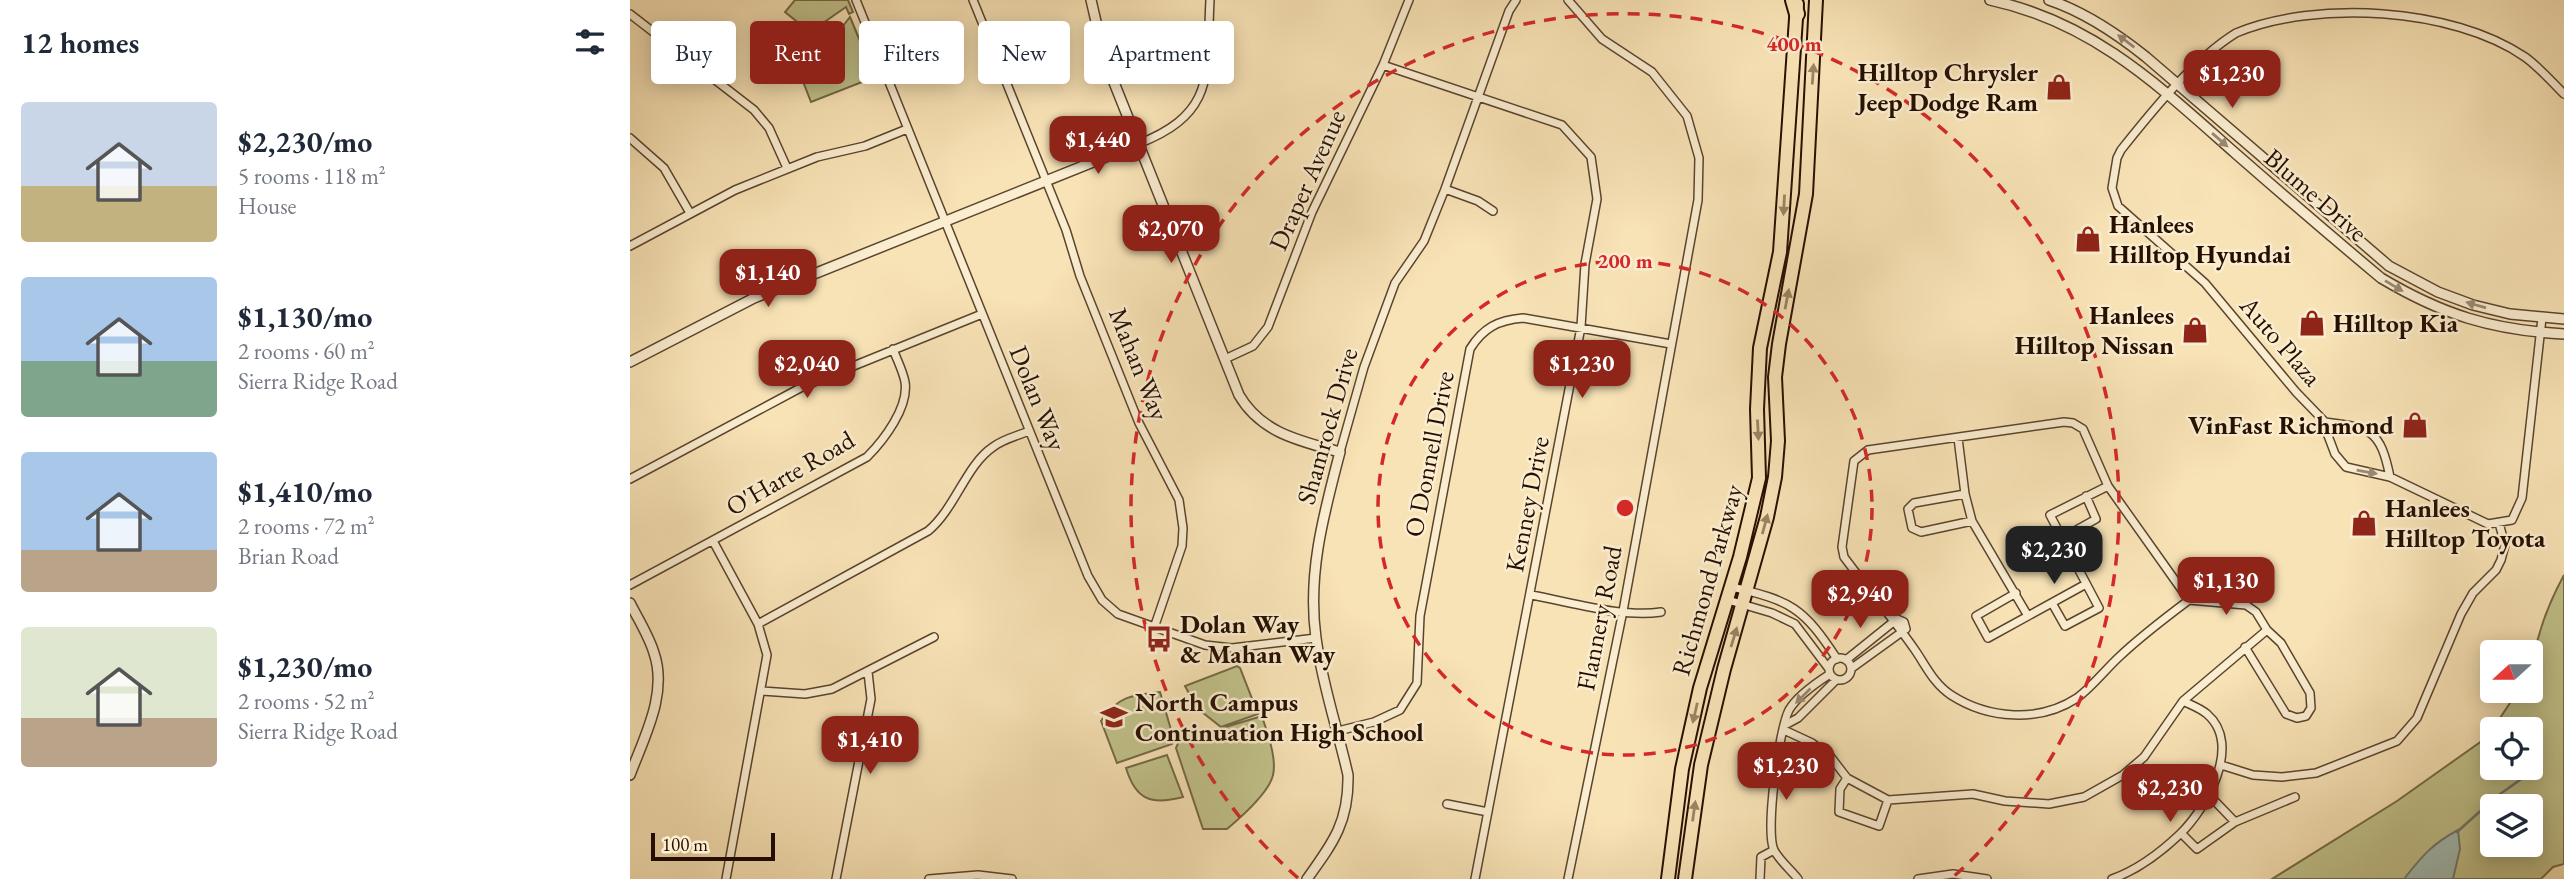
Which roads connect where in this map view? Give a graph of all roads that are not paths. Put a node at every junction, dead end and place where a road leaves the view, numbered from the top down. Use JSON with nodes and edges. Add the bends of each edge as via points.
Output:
{"nodes":[{"id":1,"x":856,"y":0,"type":"edge"},
{"id":2,"x":973,"y":0,"type":"edge"},
{"id":3,"x":1091,"y":0,"type":"edge"},
{"id":4,"x":1210,"y":0,"type":"edge"},
{"id":5,"x":1409,"y":0,"type":"edge"},
{"id":6,"x":1516,"y":0,"type":"edge"},
{"id":7,"x":1568,"y":0,"type":"edge"},
{"id":8,"x":1816,"y":0,"type":"edge"},
{"id":9,"x":1990,"y":0,"type":"edge"},
{"id":10,"x":2049,"y":0,"type":"edge"},
{"id":11,"x":1796,"y":5,"type":"edge"},
{"id":12,"x":630,"y":14,"type":"edge"},
{"id":13,"x":1383,"y":65,"type":"junction"},
{"id":14,"x":2178,"y":84,"type":"junction"},
{"id":15,"x":2564,"y":94,"type":"edge"},
{"id":16,"x":2168,"y":96,"type":"junction"},
{"id":17,"x":1479,"y":97,"type":"junction"},
{"id":18,"x":907,"y":129,"type":"junction"},
{"id":19,"x":630,"y":138,"type":"edge"},
{"id":20,"x":1138,"y":144,"type":"junction"},
{"id":21,"x":787,"y":169,"type":"junction"},
{"id":22,"x":1046,"y":182,"type":"junction"},
{"id":23,"x":1445,"y":189,"type":"junction"},
{"id":24,"x":1493,"y":211,"type":"dead end"},
{"id":25,"x":690,"y":213,"type":"junction"},
{"id":26,"x":945,"y":221,"type":"junction"},
{"id":27,"x":630,"y":246,"type":"edge"},
{"id":28,"x":982,"y":314,"type":"junction"},
{"id":29,"x":2542,"y":318,"type":"junction"},
{"id":30,"x":2564,"y":319,"type":"edge"},
{"id":31,"x":1581,"y":327,"type":"junction"},
{"id":32,"x":2541,"y":332,"type":"junction"},
{"id":33,"x":2564,"y":334,"type":"edge"},
{"id":34,"x":1671,"y":344,"type":"junction"},
{"id":35,"x":893,"y":349,"type":"junction"},
{"id":36,"x":1225,"y":359,"type":"junction"},
{"id":37,"x":630,"y":362,"type":"edge"},
{"id":38,"x":2325,"y":422,"type":"junction"},
{"id":39,"x":1029,"y":431,"type":"junction"},
{"id":40,"x":1958,"y":438,"type":"junction"},
{"id":41,"x":1340,"y":452,"type":"junction"},
{"id":42,"x":2390,"y":477,"type":"junction"},
{"id":43,"x":630,"y":479,"type":"edge"},
{"id":44,"x":2108,"y":486,"type":"junction"},
{"id":45,"x":1965,"y":494,"type":"junction"},
{"id":46,"x":2086,"y":496,"type":"junction"},
{"id":47,"x":1972,"y":521,"type":"junction"},
{"id":48,"x":2499,"y":523,"type":"junction"},
{"id":49,"x":2062,"y":538,"type":"junction"},
{"id":50,"x":713,"y":541,"type":"junction"},
{"id":51,"x":2086,"y":584,"type":"junction"},
{"id":52,"x":630,"y":586,"type":"edge"},
{"id":53,"x":1732,"y":587,"type":"junction"},
{"id":54,"x":1747,"y":590,"type":"junction"},
{"id":55,"x":2016,"y":593,"type":"junction"},
{"id":56,"x":1531,"y":595,"type":"junction"},
{"id":57,"x":1728,"y":600,"type":"junction"},
{"id":58,"x":2189,"y":600,"type":"junction"},
{"id":59,"x":630,"y":603,"type":"edge"},
{"id":60,"x":2052,"y":603,"type":"junction"},
{"id":61,"x":1743,"y":604,"type":"junction"},
{"id":62,"x":1623,"y":611,"type":"junction"},
{"id":63,"x":1661,"y":612,"type":"dead end"},
{"id":64,"x":2028,"y":616,"type":"junction"},
{"id":65,"x":1892,"y":622,"type":"junction"},
{"id":66,"x":758,"y":624,"type":"junction"},
{"id":67,"x":1154,"y":628,"type":"junction"},
{"id":68,"x":2267,"y":630,"type":"junction"},
{"id":69,"x":1901,"y":633,"type":"junction"},
{"id":70,"x":934,"y":636,"type":"dead end"},
{"id":71,"x":1316,"y":638,"type":"junction"},
{"id":72,"x":1867,"y":643,"type":"junction"},
{"id":73,"x":2245,"y":647,"type":"junction"},
{"id":74,"x":1874,"y":652,"type":"junction"},
{"id":75,"x":1837,"y":659,"type":"junction"},
{"id":76,"x":1846,"y":660,"type":"junction"},
{"id":77,"x":1852,"y":668,"type":"junction"},
{"id":78,"x":869,"y":672,"type":"junction"},
{"id":79,"x":1832,"y":674,"type":"junction"},
{"id":80,"x":762,"y":691,"type":"junction"},
{"id":81,"x":2183,"y":701,"type":"junction"},
{"id":82,"x":1785,"y":727,"type":"junction"},
{"id":83,"x":1338,"y":731,"type":"junction"},
{"id":84,"x":2221,"y":765,"type":"junction"},
{"id":85,"x":630,"y":775,"type":"edge"},
{"id":86,"x":1847,"y":778,"type":"junction"},
{"id":87,"x":2209,"y":795,"type":"junction"},
{"id":88,"x":2295,"y":797,"type":"dead end"},
{"id":89,"x":1888,"y":800,"type":"junction"},
{"id":90,"x":1447,"y":804,"type":"dead end"},
{"id":91,"x":1488,"y":813,"type":"junction"},
{"id":92,"x":2235,"y":822,"type":"junction"},
{"id":93,"x":2181,"y":833,"type":"junction"},
{"id":94,"x":1774,"y":850,"type":"junction"},
{"id":95,"x":726,"y":879,"type":"edge"},
{"id":96,"x":836,"y":879,"type":"edge"},
{"id":97,"x":929,"y":879,"type":"edge"},
{"id":98,"x":1012,"y":879,"type":"edge"},
{"id":99,"x":1307,"y":879,"type":"edge"},
{"id":100,"x":1475,"y":879,"type":"edge"},
{"id":101,"x":1568,"y":879,"type":"edge"},
{"id":102,"x":1668,"y":879,"type":"edge"},
{"id":103,"x":1685,"y":879,"type":"edge"},
{"id":104,"x":1760,"y":879,"type":"edge"},
{"id":105,"x":1798,"y":879,"type":"edge"},
{"id":106,"x":1918,"y":879,"type":"edge"},
{"id":107,"x":1987,"y":879,"type":"edge"},
{"id":108,"x":2112,"y":879,"type":"edge"}],
"edges":[{"from":1,"to":18,"type":"street","name":"Dolan Way"},
{"from":2,"to":22,"type":"street","name":"Mahan Way"},
{"from":3,"to":20,"type":"street","via":[[1100,45]]},
{"from":4,"to":20,"type":"street","via":[[1206,84],[1181,121]]},
{"from":5,"to":13,"type":"street","name":"Draper Avenue"},
{"from":6,"to":17,"type":"street","name":"Shamrock Drive"},
{"from":7,"to":34,"type":"street","name":"Flannery Road","via":[[1602,38],[1652,72],[1687,116],[1699,158],[1698,200]]},
{"from":54,"to":8,"type":"highway","name":"Richmond Parkway","one_way":true,"via":[[1775,477],[1775,377],[1806,194]]},
{"from":9,"to":16,"type":"street","name":"Blume Drive","via":[[2019,6],[2077,30],[2108,48]]},
{"from":14,"to":10,"type":"street","name":"Blume Drive","one_way":true,"via":[[2117,34]]},
{"from":11,"to":53,"type":"highway","name":"Richmond Parkway","one_way":true,"via":[[1780,252],[1760,348],[1759,478]]},
{"from":12,"to":21,"type":"street","via":[[754,110],[769,128]]},
{"from":13,"to":17,"type":"street","name":"Kenney Drive"},
{"from":13,"to":36,"type":"street","name":"Draper Avenue","via":[[1312,212],[1268,327],[1253,346]]},
{"from":14,"to":15,"type":"street","name":"Auto Plaza","via":[[2228,38],[2257,22],[2311,7],[2367,7],[2423,14],[2483,34],[2526,58]]},
{"from":14,"to":16,"type":"street","name":"Auto Plaza"},
{"from":29,"to":14,"type":"street","name":"Blume Drive","one_way":true,"via":[[2473,305],[2389,266]]},
{"from":16,"to":32,"type":"street","name":"Blume Drive","one_way":true,"via":[[2381,278],[2433,307],[2471,320]]},
{"from":16,"to":38,"type":"street","name":"Auto Plaza","via":[[2121,150],[2112,188],[2115,201],[2205,283]]},
{"from":17,"to":23,"type":"street","name":"Shamrock Drive"},
{"from":17,"to":31,"type":"street","name":"Kenney Drive","via":[[1562,125],[1591,157],[1597,199],[1585,264]]},
{"from":18,"to":21,"type":"street"},
{"from":18,"to":26,"type":"street","name":"Dolan Way"},
{"from":19,"to":25,"type":"street","via":[[664,168]]},
{"from":20,"to":22,"type":"street"},
{"from":20,"to":36,"type":"street"},
{"from":21,"to":25,"type":"street"},
{"from":22,"to":26,"type":"street"},
{"from":22,"to":67,"type":"street","name":"Mahan Way","via":[[1139,423],[1181,509],[1182,546]]},
{"from":23,"to":24,"type":"street"},
{"from":23,"to":41,"type":"street","name":"Shamrock Drive","via":[[1424,241],[1395,283]]},
{"from":25,"to":27,"type":"street"},
{"from":26,"to":28,"type":"street","name":"Dolan Way"},
{"from":26,"to":37,"type":"street","via":[[740,304]]},
{"from":28,"to":35,"type":"street"},
{"from":28,"to":39,"type":"street","name":"Dolan Way"},
{"from":29,"to":30,"type":"street","name":"Blume Drive"},
{"from":29,"to":32,"type":"street"},
{"from":31,"to":34,"type":"street","name":"O Donnell Drive"},
{"from":31,"to":56,"type":"street","name":"Kenney Drive"},
{"from":31,"to":83,"type":"street","name":"O Donnell Drive","via":[[1508,319],[1478,336],[1470,349],[1420,616],[1417,683],[1400,710]]},
{"from":32,"to":33,"type":"street","name":"Blume Drive"},
{"from":32,"to":48,"type":"street","via":[[2522,498],[2512,520]]},
{"from":34,"to":62,"type":"street","name":"Flannery Road"},
{"from":35,"to":43,"type":"street","via":[[804,386]]},
{"from":35,"to":50,"type":"street","name":"O'Harte Road","via":[[904,379],[904,397],[872,453]]},
{"from":36,"to":41,"type":"street","via":[[1239,395],[1259,419],[1291,439]]},
{"from":38,"to":42,"type":"street","name":"Auto Plaza","one_way":true,"via":[[2335,454],[2346,467]]},
{"from":38,"to":42,"type":"street","via":[[2370,431],[2386,457]]},
{"from":39,"to":66,"type":"street","via":[[985,453],[945,514],[928,531]]},
{"from":39,"to":67,"type":"street","name":"Dolan Way","via":[[1093,588],[1118,614]]},
{"from":40,"to":44,"type":"street","via":[[2073,423],[2083,429]]},
{"from":40,"to":45,"type":"street"},
{"from":40,"to":65,"type":"street","via":[[1868,450],[1854,461],[1844,557]]},
{"from":41,"to":71,"type":"street","name":"Shamrock Drive","via":[[1317,545],[1313,591]]},
{"from":42,"to":48,"type":"street","name":"Auto Plaza","via":[[2488,524]]},
{"from":44,"to":46,"type":"street"},
{"from":44,"to":58,"type":"street"},
{"from":45,"to":47,"type":"street"},
{"from":45,"to":47,"type":"street","via":[[1914,503],[1908,509],[1912,528],[1921,532]]},
{"from":46,"to":49,"type":"street","via":[[2096,519]]},
{"from":46,"to":49,"type":"street","via":[[2050,515]]},
{"from":47,"to":55,"type":"street"},
{"from":48,"to":84,"type":"street","via":[[2505,545],[2501,560],[2460,614],[2417,718],[2397,741],[2316,773],[2253,775]]},
{"from":49,"to":51,"type":"street"},
{"from":50,"to":52,"type":"street","name":"O'Harte Road"},
{"from":50,"to":66,"type":"street"},
{"from":51,"to":60,"type":"street"},
{"from":51,"to":60,"type":"street","via":[[2099,608],[2065,626]]},
{"from":53,"to":54,"type":"street"},
{"from":53,"to":57,"type":"highway","name":"Richmond Parkway"},
{"from":54,"to":61,"type":"highway","name":"Richmond Parkway"},
{"from":54,"to":75,"type":"street","via":[[1798,609]]},
{"from":55,"to":64,"type":"street"},
{"from":55,"to":64,"type":"street","via":[[1976,616],[1988,638]]},
{"from":56,"to":62,"type":"street"},
{"from":56,"to":91,"type":"street","name":"Kenney Drive"},
{"from":57,"to":61,"type":"street"},
{"from":57,"to":102,"type":"highway","name":"Richmond Parkway","one_way":true,"via":[[1700,688],[1682,769]]},
{"from":58,"to":68,"type":"street","via":[[2246,605]]},
{"from":58,"to":69,"type":"street","via":[[2077,697],[2032,715],[2002,715],[1950,694]]},
{"from":59,"to":85,"type":"street","via":[[654,650],[658,678],[655,706]]},
{"from":60,"to":64,"type":"street"},
{"from":61,"to":79,"type":"street","via":[[1795,624]]},
{"from":103,"to":61,"type":"highway","name":"Richmond Parkway","one_way":true,"via":[[1701,765]]},
{"from":62,"to":63,"type":"street"},
{"from":62,"to":101,"type":"street","name":"Flannery Road"},
{"from":65,"to":69,"type":"street"},
{"from":65,"to":72,"type":"street"},
{"from":66,"to":80,"type":"street","via":[[767,655]]},
{"from":67,"to":71,"type":"street","name":"Dolan Way","via":[[1223,648]]},
{"from":68,"to":73,"type":"street"},
{"from":68,"to":73,"type":"street","via":[[2281,643],[2310,693],[2311,708],[2306,716],[2286,714]]},
{"from":69,"to":74,"type":"street"},
{"from":70,"to":78,"type":"street"},
{"from":71,"to":83,"type":"street","name":"Shamrock Drive"},
{"from":72,"to":74,"type":"street"},
{"from":72,"to":76,"type":"street"},
{"from":73,"to":81,"type":"street"},
{"from":74,"to":77,"type":"street"},
{"from":75,"to":76,"type":"street"},
{"from":75,"to":79,"type":"street","via":[[1831,663]]},
{"from":76,"to":77,"type":"street"},
{"from":77,"to":79,"type":"street","via":[[1847,679]]},
{"from":78,"to":80,"type":"street","via":[[824,692]]},
{"from":78,"to":96,"type":"street","via":[[871,699]]},
{"from":79,"to":82,"type":"street","via":[[1798,718]]},
{"from":79,"to":82,"type":"street","one_way":true,"via":[[1790,709]]},
{"from":80,"to":95,"type":"street"},
{"from":81,"to":84,"type":"street","via":[[2215,724],[2223,747]]},
{"from":81,"to":89,"type":"street","via":[[2144,757],[2084,797],[2049,804],[1973,794]]},
{"from":82,"to":86,"type":"street","via":[[1830,757]]},
{"from":82,"to":94,"type":"street","via":[[1777,755],[1770,832]]},
{"from":83,"to":99,"type":"street","name":"Shamrock Drive","via":[[1348,796],[1336,838]]},
{"from":84,"to":87,"type":"street"},
{"from":86,"to":89,"type":"street"},
{"from":86,"to":89,"type":"street","via":[[1840,789],[1839,812],[1878,826]]},
{"from":87,"to":92,"type":"street"},
{"from":87,"to":93,"type":"street"},
{"from":88,"to":92,"type":"street"},
{"from":90,"to":91,"type":"street"},
{"from":91,"to":100,"type":"street","name":"Kenney Drive"},
{"from":92,"to":93,"type":"street","via":[[2197,849]]},
{"from":93,"to":108,"type":"street","via":[[2150,859]]},
{"from":94,"to":104,"type":"street","via":[[1761,857]]},
{"from":94,"to":105,"type":"street"},
{"from":97,"to":98,"type":"street","via":[[978,875]]},
{"from":106,"to":107,"type":"street","via":[[1954,874]]}]}
